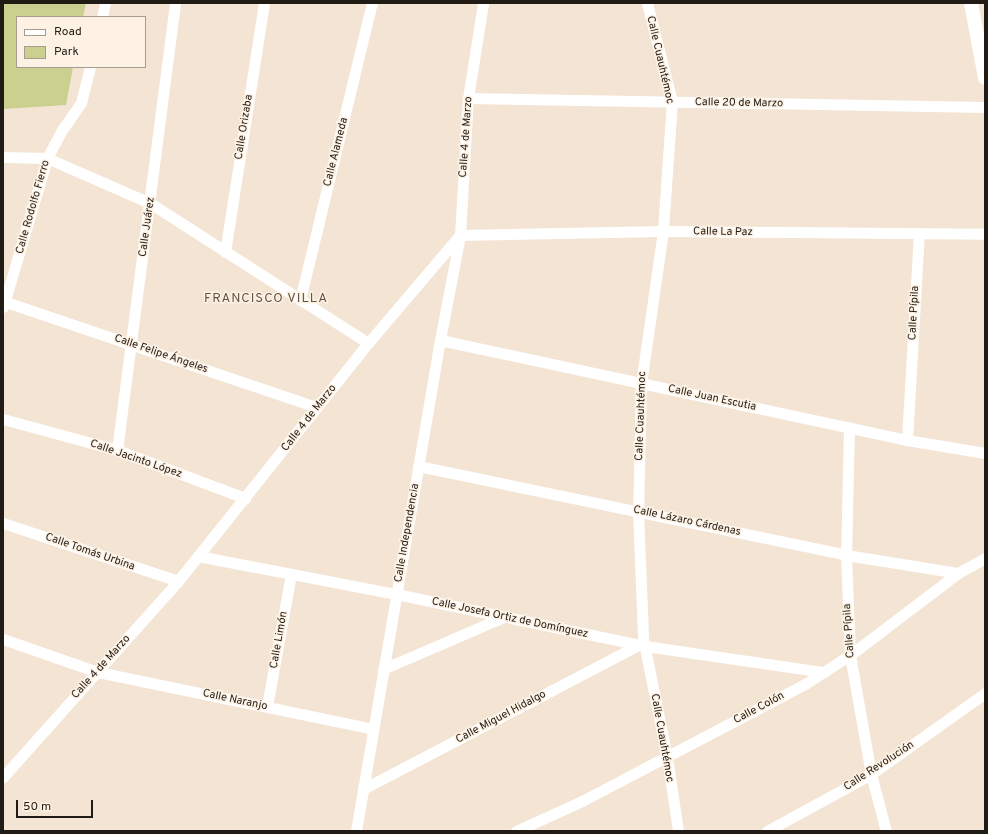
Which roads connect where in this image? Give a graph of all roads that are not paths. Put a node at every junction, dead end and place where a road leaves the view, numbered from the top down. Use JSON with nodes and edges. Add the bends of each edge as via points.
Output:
{"nodes":[{"id":1,"x":105,"y":3,"type":"edge"},
{"id":2,"x":175,"y":3,"type":"edge"},
{"id":3,"x":264,"y":3,"type":"edge"},
{"id":4,"x":372,"y":3,"type":"edge"},
{"id":5,"x":483,"y":3,"type":"edge"},
{"id":6,"x":647,"y":3,"type":"edge"},
{"id":7,"x":971,"y":3,"type":"edge"},
{"id":8,"x":102,"y":16,"type":"edge"},
{"id":9,"x":90,"y":68,"type":"edge"},
{"id":10,"x":985,"y":78,"type":"edge"},
{"id":11,"x":468,"y":98,"type":"junction"},
{"id":12,"x":672,"y":101,"type":"junction"},
{"id":13,"x":985,"y":106,"type":"edge"},
{"id":14,"x":3,"y":158,"type":"edge"},
{"id":15,"x":47,"y":158,"type":"junction"},
{"id":16,"x":150,"y":203,"type":"junction"},
{"id":17,"x":663,"y":231,"type":"junction"},
{"id":18,"x":919,"y":234,"type":"junction"},
{"id":19,"x":985,"y":234,"type":"edge"},
{"id":20,"x":460,"y":235,"type":"junction"},
{"id":21,"x":225,"y":252,"type":"junction"},
{"id":22,"x":300,"y":300,"type":"junction"},
{"id":23,"x":4,"y":303,"type":"edge"},
{"id":24,"x":440,"y":340,"type":"junction"},
{"id":25,"x":368,"y":343,"type":"junction"},
{"id":26,"x":130,"y":344,"type":"junction"},
{"id":27,"x":641,"y":383,"type":"junction"},
{"id":28,"x":317,"y":408,"type":"junction"},
{"id":29,"x":3,"y":420,"type":"edge"},
{"id":30,"x":849,"y":427,"type":"junction"},
{"id":31,"x":906,"y":440,"type":"junction"},
{"id":32,"x":117,"y":450,"type":"junction"},
{"id":33,"x":985,"y":453,"type":"edge"},
{"id":34,"x":418,"y":466,"type":"junction"},
{"id":35,"x":245,"y":498,"type":"junction"},
{"id":36,"x":638,"y":511,"type":"junction"},
{"id":37,"x":3,"y":523,"type":"edge"},
{"id":38,"x":846,"y":555,"type":"junction"},
{"id":39,"x":198,"y":556,"type":"junction"},
{"id":40,"x":985,"y":558,"type":"edge"},
{"id":41,"x":958,"y":573,"type":"junction"},
{"id":42,"x":291,"y":574,"type":"junction"},
{"id":43,"x":178,"y":581,"type":"junction"},
{"id":44,"x":396,"y":594,"type":"junction"},
{"id":45,"x":504,"y":617,"type":"junction"},
{"id":46,"x":3,"y":639,"type":"edge"},
{"id":47,"x":642,"y":645,"type":"junction"},
{"id":48,"x":850,"y":655,"type":"junction"},
{"id":49,"x":384,"y":669,"type":"junction"},
{"id":50,"x":98,"y":672,"type":"junction"},
{"id":51,"x":824,"y":672,"type":"junction"},
{"id":52,"x":985,"y":693,"type":"edge"},
{"id":53,"x":267,"y":706,"type":"junction"},
{"id":54,"x":373,"y":728,"type":"junction"},
{"id":55,"x":667,"y":757,"type":"junction"},
{"id":56,"x":871,"y":774,"type":"junction"},
{"id":57,"x":3,"y":777,"type":"edge"},
{"id":58,"x":363,"y":789,"type":"junction"},
{"id":59,"x":356,"y":831,"type":"edge"},
{"id":60,"x":516,"y":831,"type":"edge"},
{"id":61,"x":678,"y":831,"type":"edge"},
{"id":62,"x":767,"y":831,"type":"edge"},
{"id":63,"x":886,"y":831,"type":"edge"}],
"edges":[{"from":1,"to":8,"type":"street"},
{"from":2,"to":16,"type":"street","name":"Calle Juárez"},
{"from":3,"to":21,"type":"street","name":"Calle Orizaba"},
{"from":4,"to":22,"type":"street","name":"Calle Alameda"},
{"from":5,"to":11,"type":"street","name":"Calle 4 de Marzo"},
{"from":6,"to":12,"type":"street","name":"Calle Cuauhtémoc"},
{"from":7,"to":10,"type":"street"},
{"from":9,"to":15,"type":"street","name":"Calle Rodolfo Fierro","via":[[81,103]]},
{"from":11,"to":12,"type":"street","name":"Calle 20 de Marzo"},
{"from":11,"to":20,"type":"street","name":"Calle 4 de Marzo"},
{"from":12,"to":13,"type":"street","name":"Calle 20 de Marzo"},
{"from":12,"to":17,"type":"street","name":"Calle Cuauhtémoc"},
{"from":14,"to":15,"type":"street"},
{"from":15,"to":16,"type":"street"},
{"from":15,"to":23,"type":"street","name":"Calle Rodolfo Fierro"},
{"from":16,"to":21,"type":"street"},
{"from":16,"to":26,"type":"street","name":"Calle Juárez"},
{"from":17,"to":18,"type":"street","name":"Calle La Paz"},
{"from":17,"to":20,"type":"street","name":"Calle La Paz"},
{"from":17,"to":27,"type":"street","name":"Calle Cuauhtémoc"},
{"from":18,"to":19,"type":"street","name":"Calle La Paz"},
{"from":18,"to":31,"type":"street","name":"Calle Pípila"},
{"from":20,"to":24,"type":"street","name":"Calle Independencia"},
{"from":20,"to":25,"type":"street","name":"Calle 4 de Marzo"},
{"from":21,"to":22,"type":"street"},
{"from":22,"to":25,"type":"street"},
{"from":23,"to":26,"type":"street","name":"Calle Felipe Ángeles"},
{"from":24,"to":27,"type":"street","name":"Calle Juan Escutia"},
{"from":24,"to":34,"type":"street","name":"Calle Independencia"},
{"from":25,"to":28,"type":"street","name":"Calle 4 de Marzo"},
{"from":26,"to":28,"type":"street","name":"Calle Felipe Ángeles"},
{"from":26,"to":32,"type":"street","name":"Calle Juárez"},
{"from":27,"to":30,"type":"street","name":"Calle Juan Escutia"},
{"from":27,"to":36,"type":"street","name":"Calle Cuauhtémoc"},
{"from":28,"to":35,"type":"street","name":"Calle 4 de Marzo"},
{"from":29,"to":32,"type":"street","name":"Calle Jacinto López"},
{"from":30,"to":31,"type":"street","name":"Calle Juan Escutia"},
{"from":30,"to":38,"type":"street","name":"Calle Pípila"},
{"from":31,"to":33,"type":"street","name":"Calle Juan Escutia"},
{"from":32,"to":35,"type":"street","name":"Calle Jacinto López"},
{"from":34,"to":36,"type":"street","name":"Calle Lázaro Cárdenas"},
{"from":34,"to":44,"type":"street","name":"Calle Independencia"},
{"from":35,"to":39,"type":"street","name":"Calle 4 de Marzo"},
{"from":36,"to":38,"type":"street","name":"Calle Lázaro Cárdenas"},
{"from":36,"to":47,"type":"street","name":"Calle Cuauhtémoc"},
{"from":37,"to":43,"type":"street","name":"Calle Tomás Urbina"},
{"from":38,"to":41,"type":"street","name":"Calle Lázaro Cárdenas"},
{"from":38,"to":48,"type":"street","name":"Calle Pípila"},
{"from":39,"to":42,"type":"street","name":"Calle Josefa Ortiz de Domínguez"},
{"from":39,"to":43,"type":"street","name":"Calle 4 de Marzo"},
{"from":40,"to":41,"type":"street","name":"Calle Colón"},
{"from":41,"to":48,"type":"street","name":"Calle Colón"},
{"from":42,"to":44,"type":"street","name":"Calle Josefa Ortiz de Domínguez"},
{"from":42,"to":53,"type":"street","name":"Calle Limón"},
{"from":43,"to":50,"type":"street","name":"Calle 4 de Marzo"},
{"from":44,"to":45,"type":"street","name":"Calle Josefa Ortiz de Domínguez"},
{"from":44,"to":49,"type":"street","name":"Calle Independencia"},
{"from":45,"to":47,"type":"street","name":"Calle Josefa Ortiz de Domínguez"},
{"from":45,"to":49,"type":"street"},
{"from":46,"to":50,"type":"street","name":"Calle Naranjo"},
{"from":47,"to":51,"type":"street","name":"Calle Josefa Ortiz de Domínguez"},
{"from":47,"to":55,"type":"street","name":"Calle Cuauhtémoc"},
{"from":47,"to":58,"type":"street","name":"Calle Miguel Hidalgo"},
{"from":48,"to":51,"type":"street","name":"Calle Colón"},
{"from":48,"to":56,"type":"street","name":"Calle Pípila"},
{"from":49,"to":54,"type":"street","name":"Calle Independencia"},
{"from":50,"to":53,"type":"street","name":"Calle Naranjo"},
{"from":50,"to":57,"type":"street","name":"Calle 4 de Marzo"},
{"from":51,"to":55,"type":"street","name":"Calle Colón"},
{"from":52,"to":56,"type":"street","name":"Calle Revolución"},
{"from":53,"to":54,"type":"street","name":"Calle Naranjo"},
{"from":54,"to":58,"type":"street","name":"Calle Independencia"},
{"from":55,"to":60,"type":"street","name":"Calle Colón","via":[[582,801]]},
{"from":55,"to":61,"type":"street","name":"Calle Cuauhtémoc"},
{"from":56,"to":62,"type":"street","name":"Calle Revolución"},
{"from":56,"to":63,"type":"street","name":"Calle Pípila"},
{"from":58,"to":59,"type":"street","name":"Calle Independencia"}]}
